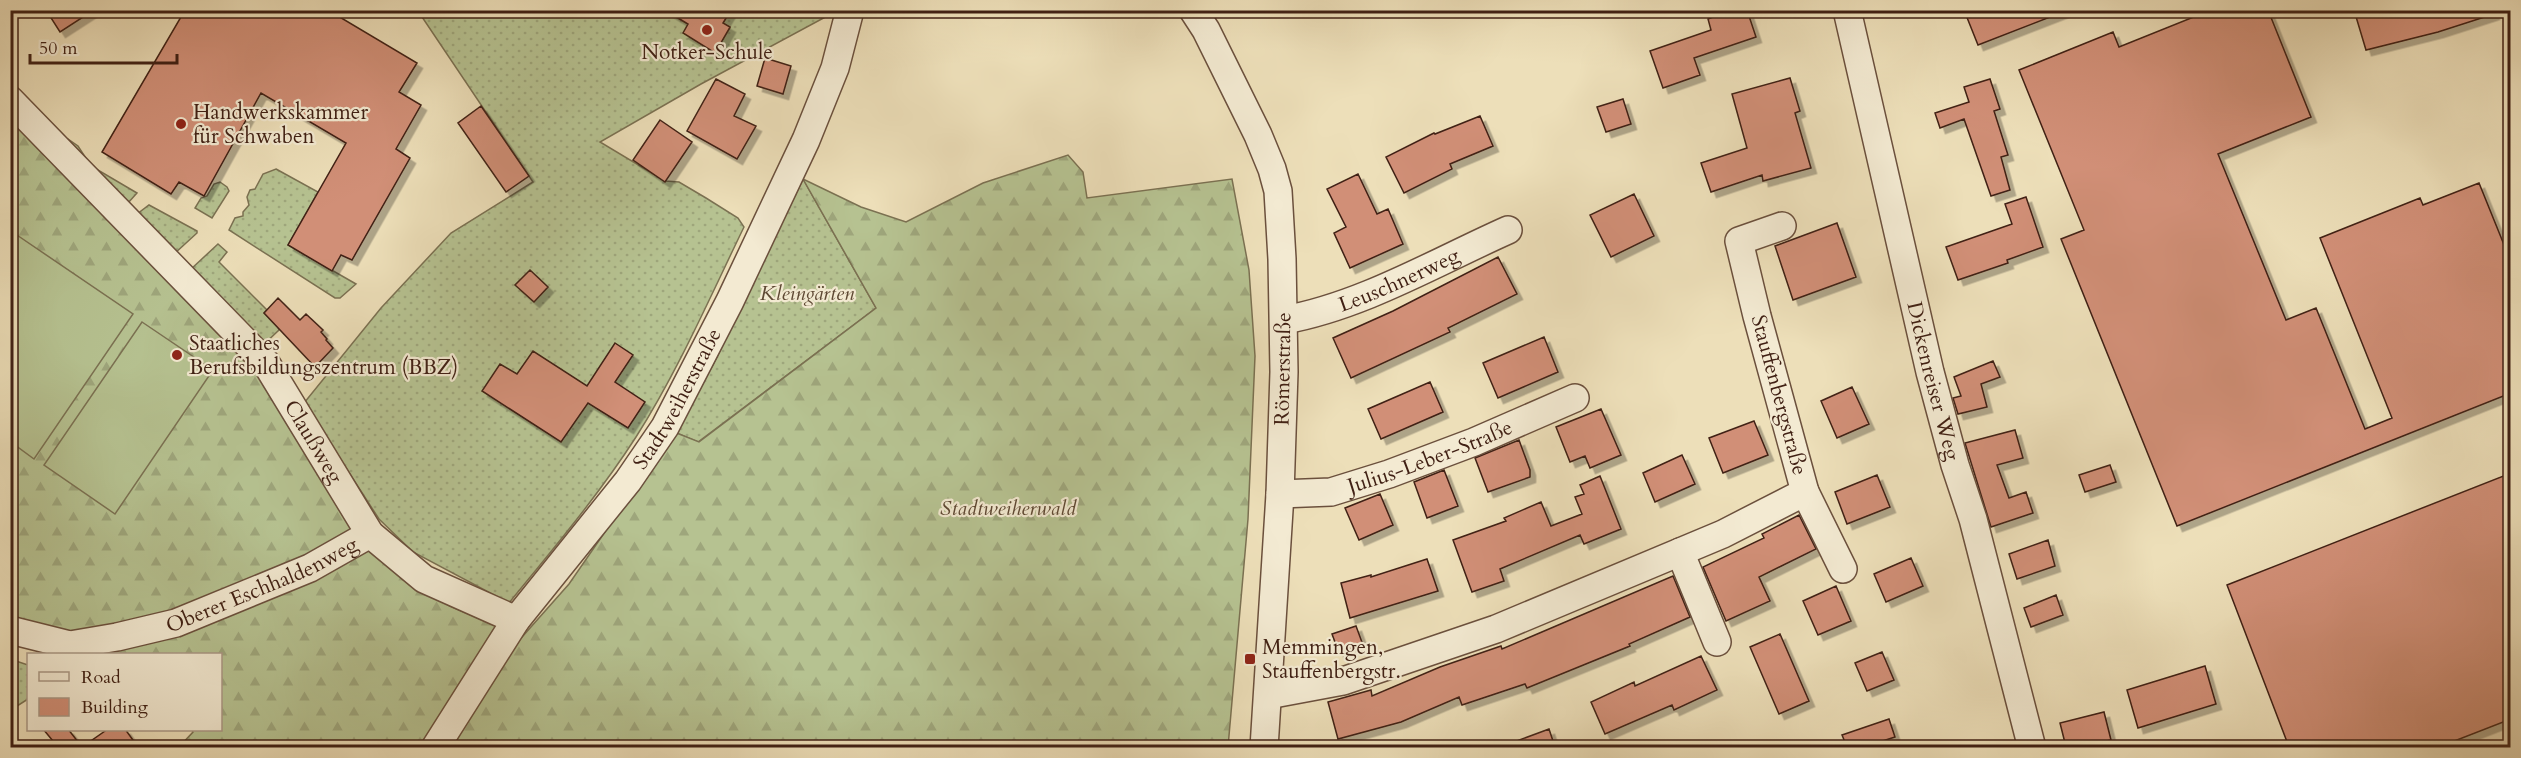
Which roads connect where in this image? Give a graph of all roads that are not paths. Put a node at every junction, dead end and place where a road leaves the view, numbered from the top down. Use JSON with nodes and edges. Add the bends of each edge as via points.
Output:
{"nodes":[{"id":1,"x":850,"y":10,"type":"edge"},
{"id":2,"x":1193,"y":10,"type":"edge"},
{"id":3,"x":1848,"y":10,"type":"edge"},
{"id":4,"x":10,"y":100,"type":"edge"},
{"id":5,"x":1782,"y":226,"type":"dead end"},
{"id":6,"x":1508,"y":230,"type":"dead end"},
{"id":7,"x":1284,"y":320,"type":"junction"},
{"id":8,"x":1575,"y":398,"type":"dead end"},
{"id":9,"x":1805,"y":492,"type":"junction"},
{"id":10,"x":1280,"y":494,"type":"junction"},
{"id":11,"x":370,"y":534,"type":"junction"},
{"id":12,"x":1680,"y":552,"type":"junction"},
{"id":13,"x":1844,"y":569,"type":"dead end"},
{"id":14,"x":516,"y":620,"type":"junction"},
{"id":15,"x":10,"y":630,"type":"edge"},
{"id":16,"x":1717,"y":642,"type":"dead end"},
{"id":17,"x":1268,"y":695,"type":"junction"},
{"id":18,"x":435,"y":747,"type":"edge"},
{"id":19,"x":1264,"y":747,"type":"edge"},
{"id":20,"x":2032,"y":747,"type":"edge"}],
"edges":[{"from":1,"to":14,"type":"street","name":"Stadtweiherstraße","via":[[835,68],[801,150],[730,301],[665,426],[628,481]]},
{"from":2,"to":7,"type":"street","name":"Römerstraße","via":[[1237,91],[1272,169],[1278,191]]},
{"from":3,"to":20,"type":"street","name":"Dickenreiser Weg","via":[[1930,372]]},
{"from":4,"to":11,"type":"street","name":"Claußweg","via":[[266,363]]},
{"from":5,"to":9,"type":"street","name":"Stauffenbergstraße","via":[[1739,241]]},
{"from":6,"to":7,"type":"street","name":"Leuschnerweg","via":[[1344,304]]},
{"from":7,"to":10,"type":"street","name":"Römerstraße"},
{"from":8,"to":10,"type":"street","name":"Julius-Leber-Straße","via":[[1389,474],[1330,492]]},
{"from":9,"to":12,"type":"street","name":"Stauffenbergstraße"},
{"from":9,"to":13,"type":"street"},
{"from":10,"to":17,"type":"street","name":"Römerstraße"},
{"from":11,"to":14,"type":"street","name":"Claußweg","via":[[424,579]]},
{"from":11,"to":15,"type":"street","name":"Oberer Eschhaldenweg","via":[[310,568],[176,623],[70,645]]},
{"from":12,"to":16,"type":"street"},
{"from":12,"to":17,"type":"street","name":"Stauffenbergstraße","via":[[1496,628],[1383,668],[1343,681]]},
{"from":14,"to":18,"type":"street","name":"Stadtweiherstraße"},
{"from":17,"to":19,"type":"street","name":"Römerstraße"}]}
